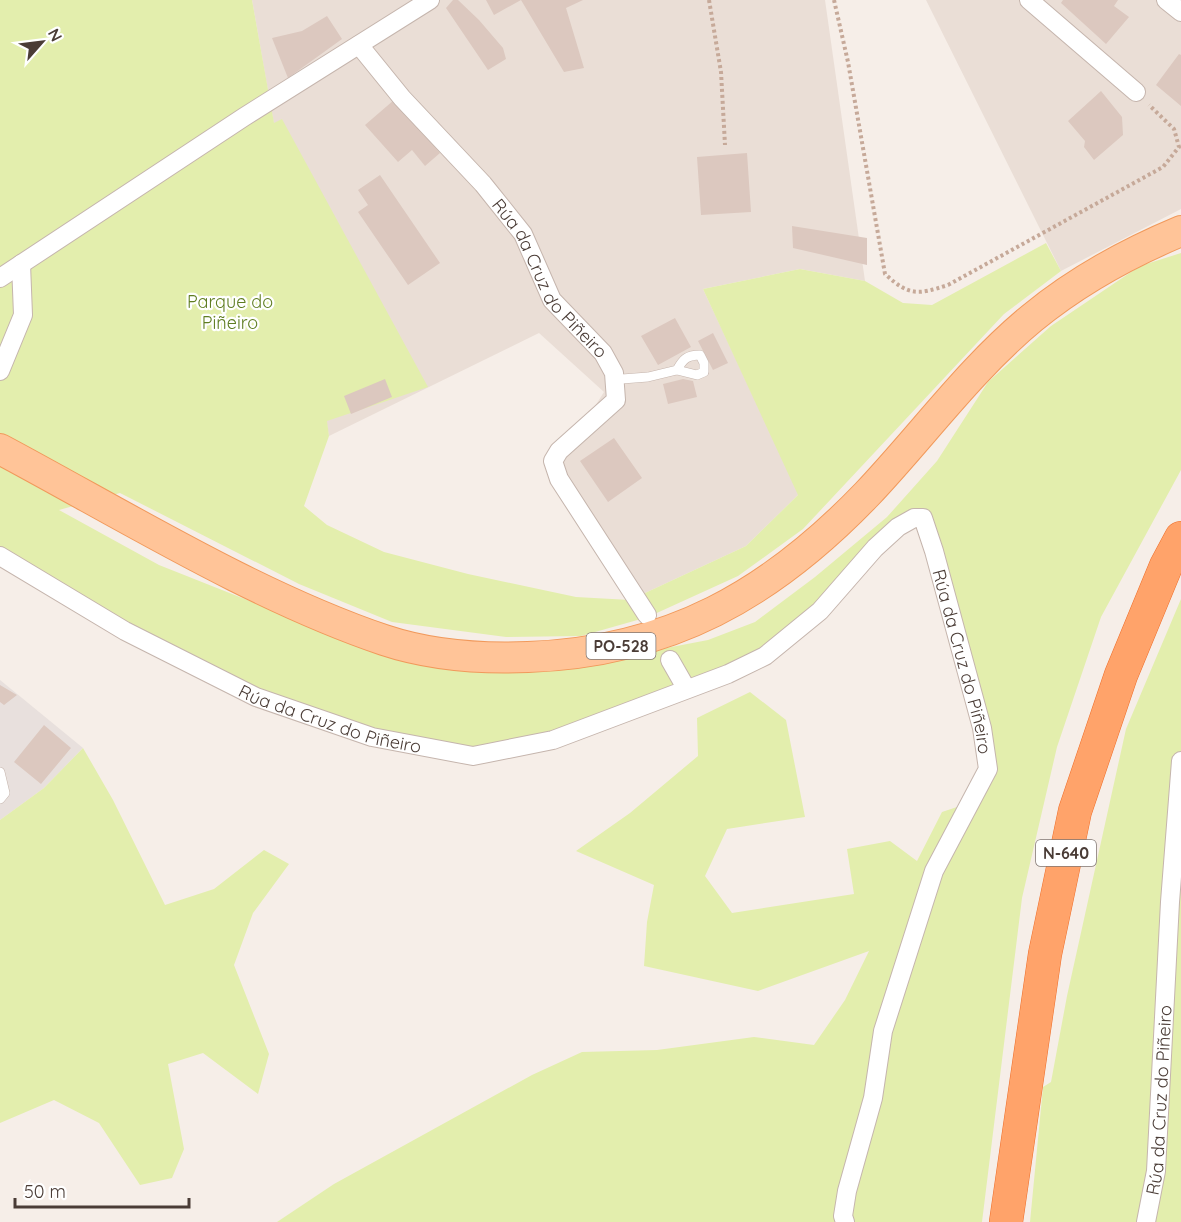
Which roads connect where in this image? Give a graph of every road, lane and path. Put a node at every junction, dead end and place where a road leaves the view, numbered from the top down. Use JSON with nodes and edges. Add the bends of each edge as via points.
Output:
{"nodes":[{"id":1,"x":430,"y":0,"type":"edge"},
{"id":2,"x":709,"y":0,"type":"edge"},
{"id":3,"x":834,"y":0,"type":"edge"},
{"id":4,"x":1029,"y":0,"type":"edge"},
{"id":5,"x":1166,"y":0,"type":"edge"},
{"id":6,"x":1181,"y":12,"type":"edge"},
{"id":7,"x":359,"y":45,"type":"junction"},
{"id":8,"x":1136,"y":92,"type":"joint"},
{"id":9,"x":725,"y":145,"type":"dead end"},
{"id":10,"x":1181,"y":231,"type":"edge"},
{"id":11,"x":1181,"y":237,"type":"edge"},
{"id":12,"x":1144,"y":246,"type":"junction"},
{"id":13,"x":21,"y":264,"type":"junction"},
{"id":14,"x":0,"y":278,"type":"edge"},
{"id":15,"x":676,"y":370,"type":"dead end"},
{"id":16,"x":0,"y":371,"type":"edge"},
{"id":17,"x":614,"y":373,"type":"junction"},
{"id":18,"x":0,"y":449,"type":"edge"},
{"id":19,"x":1181,"y":538,"type":"edge"},
{"id":20,"x":0,"y":556,"type":"edge"},
{"id":21,"x":647,"y":615,"type":"dead end"},
{"id":22,"x":670,"y":660,"type":"dead end"},
{"id":23,"x":686,"y":688,"type":"junction"},
{"id":24,"x":1181,"y":761,"type":"edge"},
{"id":25,"x":0,"y":772,"type":"edge"},
{"id":26,"x":0,"y":799,"type":"edge"},
{"id":27,"x":845,"y":1222,"type":"edge"},
{"id":28,"x":1006,"y":1222,"type":"edge"},
{"id":29,"x":1146,"y":1222,"type":"edge"}],
"edges":[{"from":1,"to":7,"type":"street"},
{"from":2,"to":9,"type":"path","via":[[721,72]]},
{"from":3,"to":8,"type":"path","via":[[885,274],[903,290],[922,294],[948,285],[1163,167],[1179,147],[1174,129]]},
{"from":4,"to":8,"type":"street"},
{"from":5,"to":6,"type":"street"},
{"from":7,"to":13,"type":"street"},
{"from":7,"to":17,"type":"street","name":"Rúa da Cruz do Piñeiro","via":[[523,234],[552,300],[603,353]]},
{"from":10,"to":12,"type":"main road","number":"PO-528"},
{"from":11,"to":12,"type":"main road","number":"PO-528"},
{"from":12,"to":18,"type":"main road","number":"PO-528","via":[[1086,279],[1032,318],[978,370],[826,537],[776,575],[722,608],[664,634],[570,656],[506,658],[448,654],[386,640],[289,601]]},
{"from":13,"to":14,"type":"street"},
{"from":13,"to":16,"type":"street","via":[[22,315]]},
{"from":15,"to":17,"type":"lane","via":[[622,379]]},
{"from":17,"to":21,"type":"street","name":"Rúa da Cruz do Piñeiro","via":[[616,400],[559,451],[553,461],[559,479]]},
{"from":19,"to":28,"type":"highway","number":"N-640","via":[[1121,675],[1075,811],[1045,954]]},
{"from":20,"to":23,"type":"street","name":"Rúa da Cruz do Piñeiro","via":[[125,631],[256,697],[372,736],[422,747],[473,756],[553,740]]},
{"from":22,"to":23,"type":"street"},
{"from":23,"to":27,"type":"street","name":"Rúa da Cruz do Piñeiro","via":[[765,656],[820,611],[898,526],[922,518],[982,728],[988,769],[934,871],[883,1031],[873,1098],[847,1191]]},
{"from":24,"to":29,"type":"street","name":"Rúa da Cruz do Piñeiro","via":[[1156,1171]]},
{"from":25,"to":26,"type":"lane","via":[[5,793]]}]}
